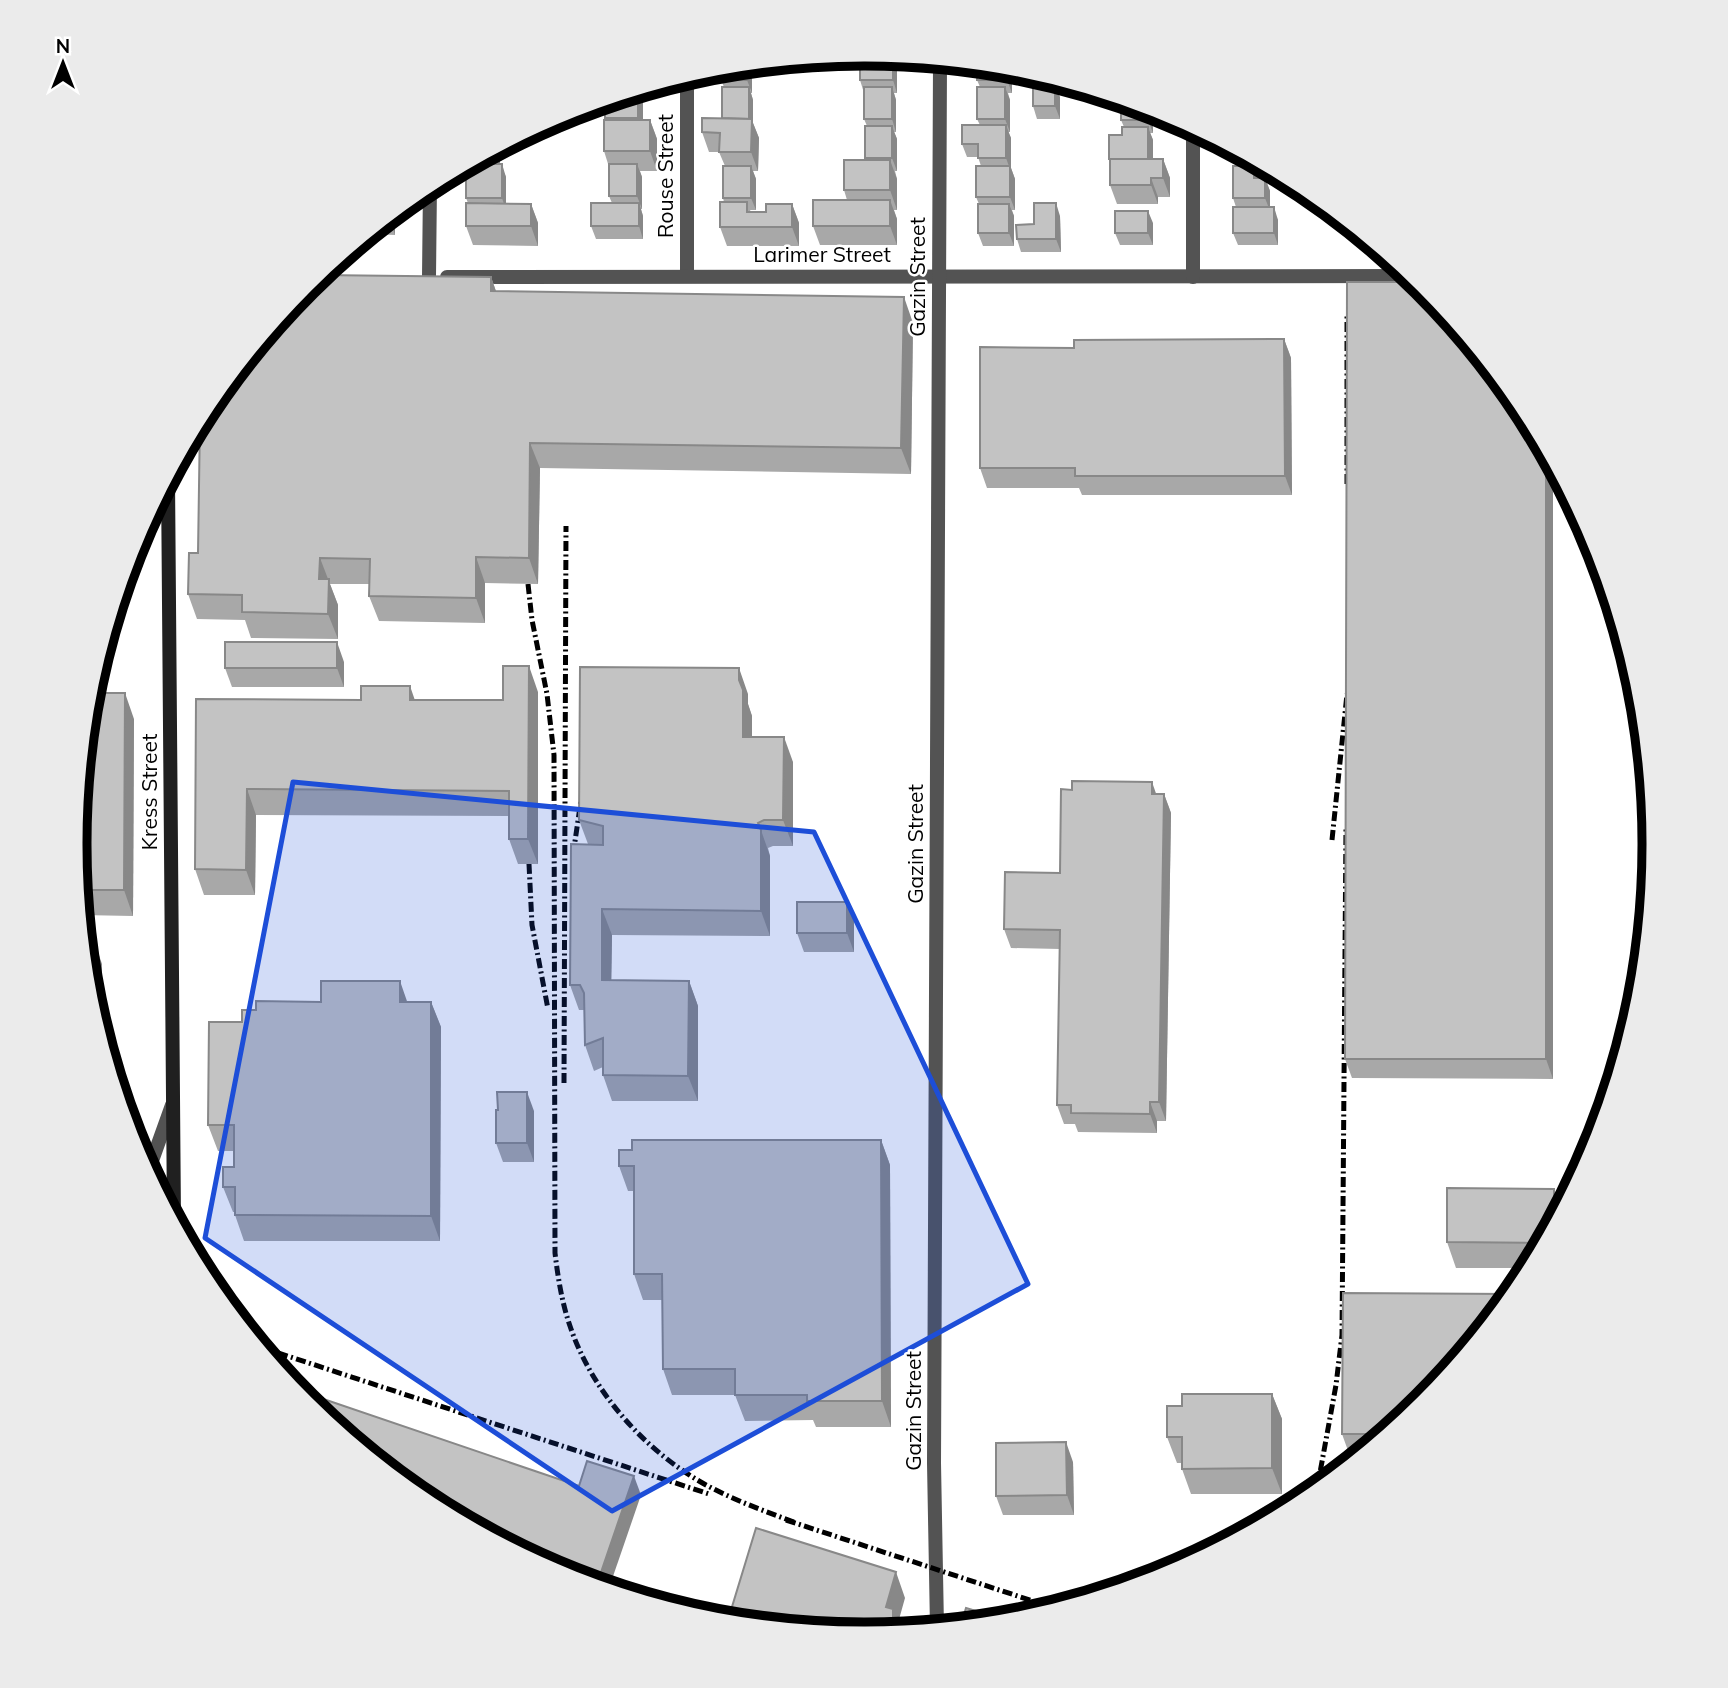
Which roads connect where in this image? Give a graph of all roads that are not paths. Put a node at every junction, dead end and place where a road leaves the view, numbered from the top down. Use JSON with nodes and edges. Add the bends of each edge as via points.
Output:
{"nodes":[{"id":1,"x":940,"y":70,"type":"edge"},
{"id":2,"x":687,"y":87,"type":"edge"},
{"id":3,"x":1193,"y":140,"type":"edge"},
{"id":4,"x":429,"y":200,"type":"edge"},
{"id":5,"x":687,"y":275,"type":"junction"},
{"id":6,"x":1395,"y":276,"type":"edge"},
{"id":7,"x":939,"y":277,"type":"junction"},
{"id":8,"x":1193,"y":277,"type":"junction"},
{"id":9,"x":168,"y":498,"type":"edge"},
{"id":10,"x":172,"y":1105,"type":"junction"},
{"id":11,"x":153,"y":1158,"type":"edge"},
{"id":12,"x":174,"y":1200,"type":"edge"},
{"id":13,"x":937,"y":1618,"type":"edge"}],
"edges":[{"from":1,"to":7,"type":"street","name":"Gazin Street"},
{"from":2,"to":5,"type":"street","name":"Rouse Street"},
{"from":3,"to":8,"type":"street"},
{"from":4,"to":5,"type":"street","name":"Larimer Street","via":[[423,277]]},
{"from":5,"to":7,"type":"street","name":"Larimer Street"},
{"from":6,"to":8,"type":"street","name":"Larimer Street"},
{"from":7,"to":8,"type":"street","name":"Larimer Street"},
{"from":7,"to":13,"type":"street","name":"Gazin Street"},
{"from":9,"to":10,"type":"street","name":"Kress Street"},
{"from":10,"to":11,"type":"street","name":"Kress Street"},
{"from":10,"to":12,"type":"street","name":"Kress Street"}]}
